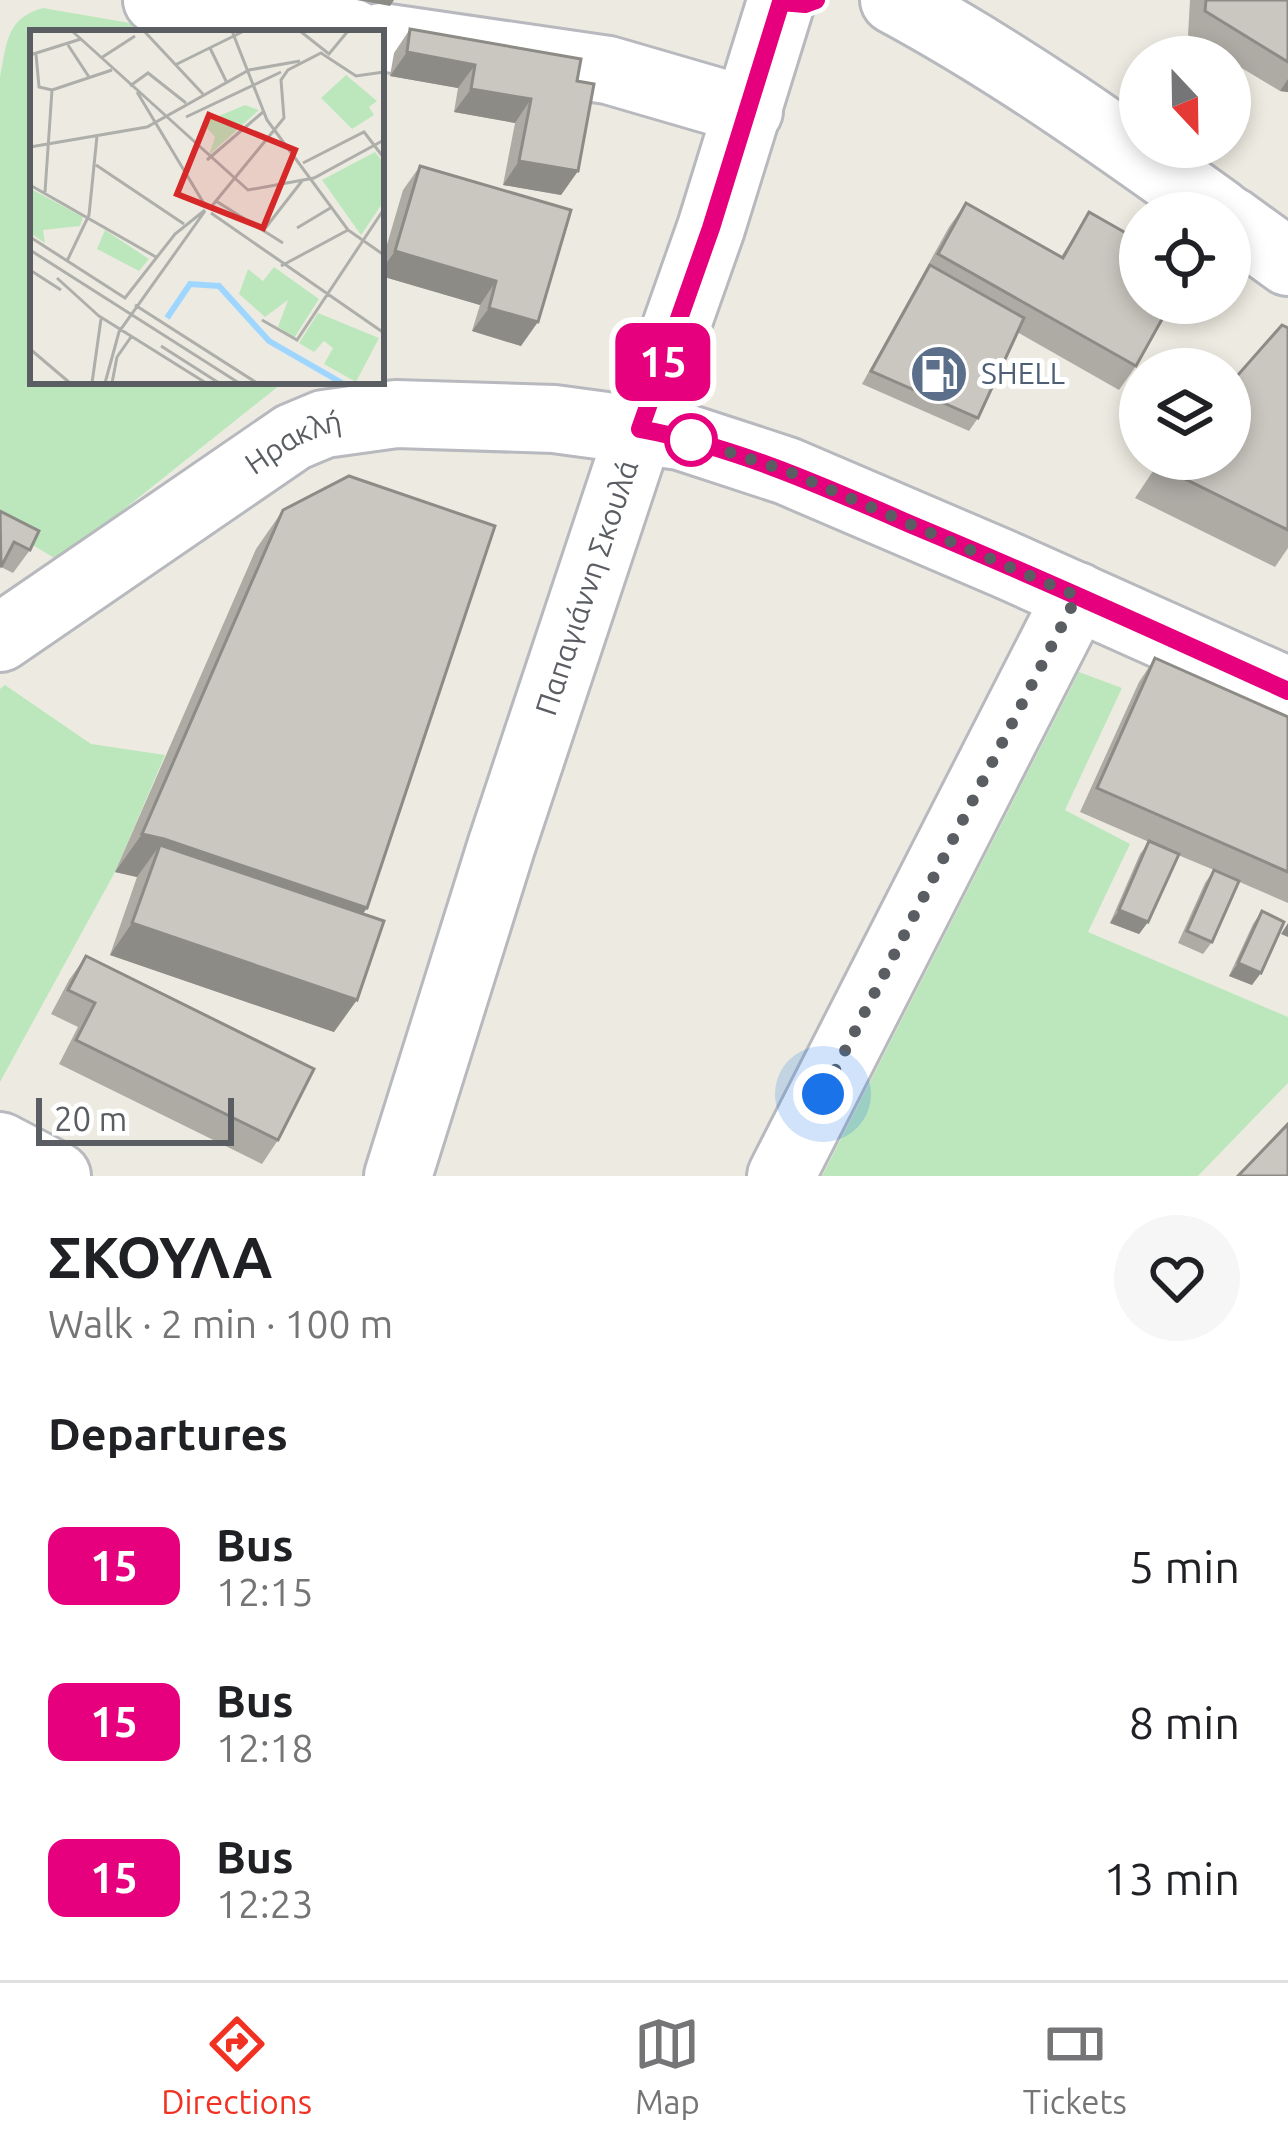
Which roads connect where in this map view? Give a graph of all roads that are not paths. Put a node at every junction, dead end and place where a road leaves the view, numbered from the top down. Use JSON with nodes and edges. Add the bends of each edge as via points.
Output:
{"nodes":[{"id":1,"x":157,"y":0,"type":"edge"},
{"id":2,"x":894,"y":0,"type":"edge"},
{"id":3,"x":791,"y":1,"type":"edge"},
{"id":4,"x":332,"y":30,"type":"edge"},
{"id":5,"x":384,"y":37,"type":"edge"},
{"id":6,"x":748,"y":111,"type":"junction"},
{"id":7,"x":1190,"y":192,"type":"edge"},
{"id":8,"x":1251,"y":235,"type":"edge"},
{"id":9,"x":1288,"y":262,"type":"edge"},
{"id":10,"x":640,"y":429,"type":"junction"},
{"id":11,"x":1077,"y":596,"type":"junction"},
{"id":12,"x":0,"y":638,"type":"edge"},
{"id":13,"x":1288,"y":691,"type":"edge"},
{"id":14,"x":0,"y":1147,"type":"edge"},
{"id":15,"x":57,"y":1176,"type":"edge"},
{"id":16,"x":398,"y":1176,"type":"edge"},
{"id":17,"x":781,"y":1176,"type":"edge"}],
"edges":[{"from":1,"to":4,"type":"street"},
{"from":2,"to":7,"type":"street","via":[[1028,78]]},
{"from":3,"to":6,"type":"street","name":"Παπαγιάννη Σκουλά"},
{"from":5,"to":6,"type":"street","via":[[608,70]]},
{"from":6,"to":10,"type":"street","name":"Παπαγιάννη Σκουλά"},
{"from":8,"to":9,"type":"street"},
{"from":10,"to":11,"type":"street","name":"Ηρακλή","via":[[787,471]]},
{"from":10,"to":12,"type":"street","name":"Ηρακλή","via":[[395,414],[324,424],[292,437]]},
{"from":10,"to":16,"type":"street","name":"Παπαγιάννη Σκουλά"},
{"from":11,"to":13,"type":"street","name":"Ηρακλή"},
{"from":11,"to":17,"type":"street"},
{"from":14,"to":15,"type":"street"}]}
